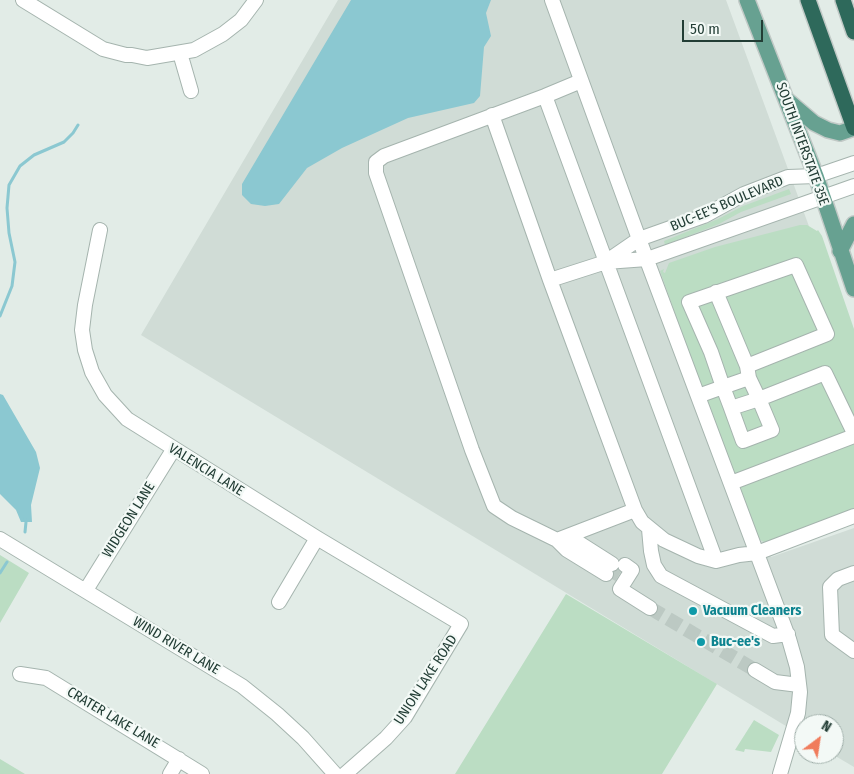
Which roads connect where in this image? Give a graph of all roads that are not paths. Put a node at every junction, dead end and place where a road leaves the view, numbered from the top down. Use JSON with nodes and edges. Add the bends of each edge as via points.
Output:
{"nodes":[{"id":1,"x":23,"y":0,"type":"edge"},
{"id":2,"x":256,"y":0,"type":"edge"},
{"id":3,"x":552,"y":0,"type":"edge"},
{"id":4,"x":747,"y":0,"type":"edge"},
{"id":5,"x":808,"y":0,"type":"edge"},
{"id":6,"x":842,"y":0,"type":"edge"},
{"id":7,"x":854,"y":32,"type":"edge"},
{"id":8,"x":180,"y":53,"type":"junction"},
{"id":9,"x":581,"y":81,"type":"junction"},
{"id":10,"x":191,"y":91,"type":"dead end"},
{"id":11,"x":545,"y":96,"type":"junction"},
{"id":12,"x":786,"y":99,"type":"junction"},
{"id":13,"x":492,"y":115,"type":"junction"},
{"id":14,"x":854,"y":128,"type":"edge"},
{"id":15,"x":854,"y":163,"type":"edge"},
{"id":16,"x":816,"y":176,"type":"junction"},
{"id":17,"x":854,"y":186,"type":"edge"},
{"id":18,"x":822,"y":197,"type":"junction"},
{"id":19,"x":854,"y":224,"type":"edge"},
{"id":20,"x":100,"y":230,"type":"dead end"},
{"id":21,"x":639,"y":239,"type":"junction"},
{"id":22,"x":840,"y":251,"type":"junction"},
{"id":23,"x":646,"y":259,"type":"junction"},
{"id":24,"x":606,"y":262,"type":"junction"},
{"id":25,"x":550,"y":280,"type":"junction"},
{"id":26,"x":854,"y":289,"type":"edge"},
{"id":27,"x":716,"y":292,"type":"junction"},
{"id":28,"x":748,"y":372,"type":"junction"},
{"id":29,"x":724,"y":387,"type":"junction"},
{"id":30,"x":698,"y":396,"type":"junction"},
{"id":31,"x":759,"y":399,"type":"junction"},
{"id":32,"x":732,"y":408,"type":"junction"},
{"id":33,"x":854,"y":434,"type":"edge"},
{"id":34,"x":173,"y":450,"type":"junction"},
{"id":35,"x":731,"y":483,"type":"junction"},
{"id":36,"x":635,"y":510,"type":"junction"},
{"id":37,"x":854,"y":516,"type":"edge"},
{"id":38,"x":649,"y":529,"type":"junction"},
{"id":39,"x":565,"y":537,"type":"junction"},
{"id":40,"x":317,"y":538,"type":"junction"},
{"id":41,"x":0,"y":539,"type":"edge"},
{"id":42,"x":757,"y":553,"type":"junction"},
{"id":43,"x":716,"y":561,"type":"junction"},
{"id":44,"x":854,"y":574,"type":"edge"},
{"id":45,"x":86,"y":590,"type":"junction"},
{"id":46,"x":279,"y":602,"type":"dead end"},
{"id":47,"x":650,"y":608,"type":"tunnel mouth"},
{"id":48,"x":461,"y":624,"type":"joint"},
{"id":49,"x":788,"y":634,"type":"junction"},
{"id":50,"x":854,"y":651,"type":"edge"},
{"id":51,"x":756,"y":670,"type":"tunnel mouth"},
{"id":52,"x":20,"y":674,"type":"dead end"},
{"id":53,"x":799,"y":685,"type":"junction"},
{"id":54,"x":179,"y":759,"type":"junction"},
{"id":55,"x":170,"y":774,"type":"edge"},
{"id":56,"x":202,"y":774,"type":"edge"},
{"id":57,"x":335,"y":774,"type":"edge"},
{"id":58,"x":345,"y":774,"type":"edge"},
{"id":59,"x":780,"y":774,"type":"edge"}],
"edges":[{"from":1,"to":8,"type":"street","via":[[103,49],[147,58]]},
{"from":2,"to":8,"type":"street","via":[[241,20],[223,34],[194,50]]},
{"from":3,"to":9,"type":"street"},
{"from":4,"to":12,"type":"main road","name":"SOUTH INTERSTATE 35E"},
{"from":5,"to":14,"type":"highway"},
{"from":6,"to":7,"type":"highway"},
{"from":8,"to":10,"type":"street"},
{"from":9,"to":11,"type":"street"},
{"from":9,"to":21,"type":"street"},
{"from":11,"to":13,"type":"street"},
{"from":11,"to":24,"type":"street"},
{"from":12,"to":14,"type":"main road","via":[[814,123],[828,130],[840,133]]},
{"from":12,"to":16,"type":"main road","name":"SOUTH INTERSTATE 35E"},
{"from":13,"to":25,"type":"street"},
{"from":13,"to":39,"type":"street","via":[[384,156],[376,162],[376,173],[494,506],[512,518]]},
{"from":15,"to":16,"type":"street","name":"BUC-EE'S BOULEVARD"},
{"from":16,"to":18,"type":"main road","name":"SOUTH INTERSTATE 35E"},
{"from":16,"to":21,"type":"street","name":"BUC-EE'S BOULEVARD","via":[[788,177],[744,194],[704,216]]},
{"from":17,"to":18,"type":"street","name":"BUC-EE'S BOULEVARD"},
{"from":18,"to":22,"type":"main road","name":"SOUTH INTERSTATE 35E"},
{"from":18,"to":23,"type":"street","name":"BUC-EE'S BOULEVARD"},
{"from":19,"to":22,"type":"main road"},
{"from":20,"to":34,"type":"street","name":"VALENCIA LANE","via":[[82,330],[89,365],[104,395],[127,419]]},
{"from":21,"to":23,"type":"street"},
{"from":21,"to":24,"type":"street","name":"BUC-EE'S BOULEVARD"},
{"from":22,"to":26,"type":"main road","name":"SOUTH INTERSTATE 35E"},
{"from":23,"to":24,"type":"street","name":"BUC-EE'S BOULEVARD"},
{"from":23,"to":30,"type":"street"},
{"from":24,"to":25,"type":"street"},
{"from":24,"to":43,"type":"street"},
{"from":25,"to":36,"type":"street"},
{"from":27,"to":28,"type":"street"},
{"from":27,"to":28,"type":"street","via":[[796,266],[827,334]]},
{"from":27,"to":29,"type":"street","via":[[689,302]]},
{"from":28,"to":29,"type":"street"},
{"from":28,"to":31,"type":"street"},
{"from":29,"to":30,"type":"street"},
{"from":29,"to":32,"type":"street"},
{"from":30,"to":35,"type":"street"},
{"from":31,"to":32,"type":"street"},
{"from":31,"to":32,"type":"street","via":[[772,430],[743,441]]},
{"from":31,"to":33,"type":"street","via":[[825,373]]},
{"from":33,"to":35,"type":"street"},
{"from":34,"to":40,"type":"street","name":"VALENCIA LANE"},
{"from":34,"to":45,"type":"street","name":"WIDGEON LANE"},
{"from":35,"to":42,"type":"street"},
{"from":36,"to":38,"type":"street"},
{"from":36,"to":39,"type":"street"},
{"from":37,"to":42,"type":"street"},
{"from":38,"to":43,"type":"street","via":[[664,540]]},
{"from":38,"to":49,"type":"street","via":[[654,565],[661,576],[772,636]]},
{"from":39,"to":47,"type":"street","via":[[567,550],[618,572],[620,589]]},
{"from":40,"to":46,"type":"street"},
{"from":40,"to":48,"type":"street","name":"VALENCIA LANE"},
{"from":41,"to":45,"type":"street","name":"WIND RIVER LANE"},
{"from":42,"to":43,"type":"street"},
{"from":42,"to":49,"type":"street"},
{"from":44,"to":50,"type":"street","via":[[838,579],[830,587],[832,635]]},
{"from":45,"to":57,"type":"street","name":"WIND RIVER LANE","via":[[242,686],[303,738]]},
{"from":48,"to":58,"type":"street","name":"UNION LAKE ROAD","via":[[405,717]]},
{"from":49,"to":53,"type":"street"},
{"from":51,"to":53,"type":"street","via":[[775,682]]},
{"from":52,"to":54,"type":"street","name":"CRATER LAKE LANE","via":[[46,678]]},
{"from":53,"to":59,"type":"street","via":[[798,713]]},
{"from":54,"to":55,"type":"street"},
{"from":54,"to":56,"type":"street","name":"CRATER LAKE LANE"}]}
